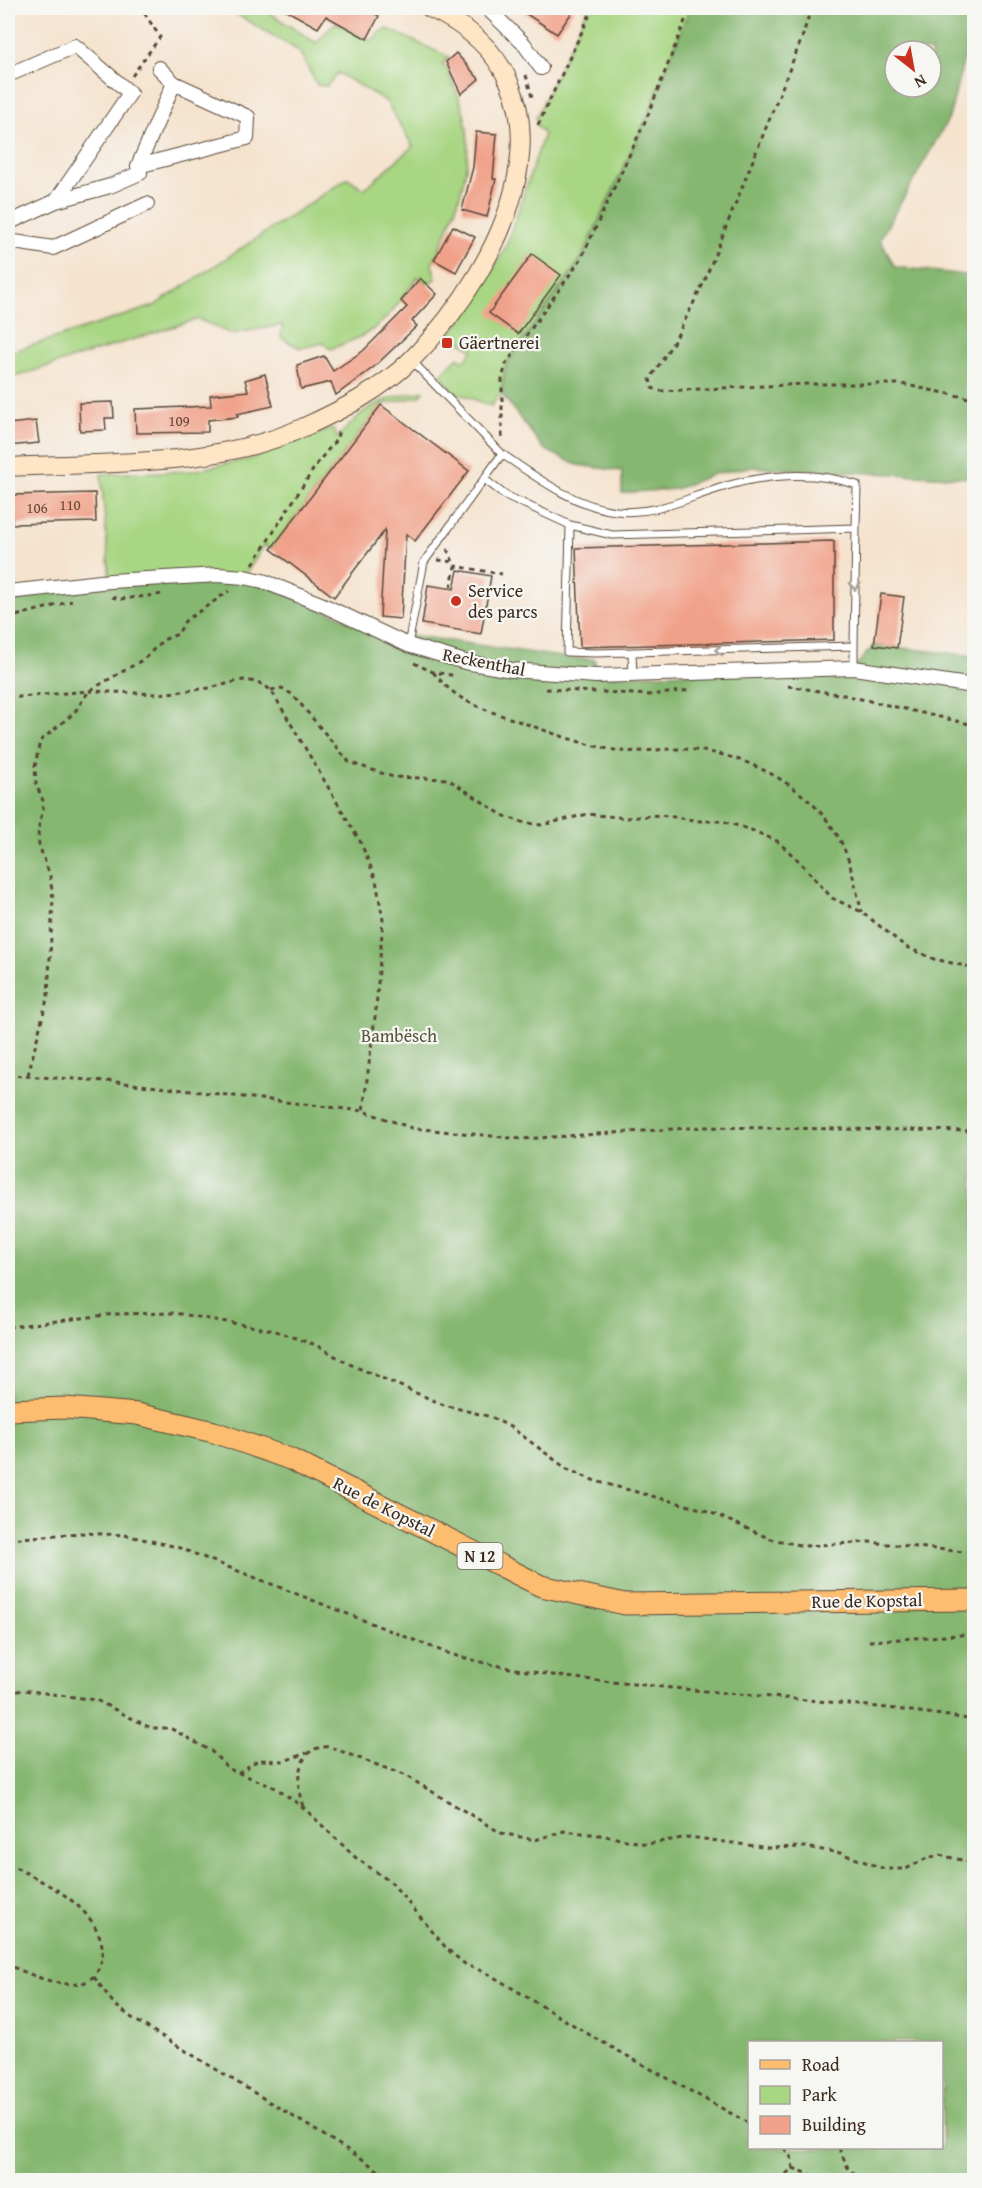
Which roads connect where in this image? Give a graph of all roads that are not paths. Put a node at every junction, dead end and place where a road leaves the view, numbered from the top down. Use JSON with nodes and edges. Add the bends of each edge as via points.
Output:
{"nodes":[{"id":1,"x":429,"y":8,"type":"edge"},
{"id":2,"x":487,"y":8,"type":"edge"},
{"id":3,"x":159,"y":68,"type":"dead end"},
{"id":4,"x":541,"y":68,"type":"dead end"},
{"id":5,"x":8,"y":75,"type":"edge"},
{"id":6,"x":174,"y":83,"type":"junction"},
{"id":7,"x":139,"y":170,"type":"junction"},
{"id":8,"x":56,"y":201,"type":"junction"},
{"id":9,"x":147,"y":204,"type":"dead end"},
{"id":10,"x":8,"y":223,"type":"edge"},
{"id":11,"x":8,"y":241,"type":"edge"},
{"id":12,"x":411,"y":360,"type":"junction"},
{"id":13,"x":502,"y":454,"type":"junction"},
{"id":14,"x":8,"y":468,"type":"edge"},
{"id":15,"x":484,"y":479,"type":"junction"},
{"id":16,"x":570,"y":525,"type":"junction"},
{"id":17,"x":856,"y":528,"type":"junction"},
{"id":18,"x":8,"y":592,"type":"edge"},
{"id":19,"x":408,"y":645,"type":"junction"},
{"id":20,"x":854,"y":646,"type":"junction"},
{"id":21,"x":632,"y":652,"type":"junction"},
{"id":22,"x":854,"y":668,"type":"junction"},
{"id":23,"x":633,"y":675,"type":"junction"},
{"id":24,"x":975,"y":686,"type":"edge"},
{"id":25,"x":8,"y":1410,"type":"edge"},
{"id":26,"x":975,"y":1600,"type":"edge"}],
"edges":[{"from":1,"to":12,"type":"main road","via":[[474,35],[493,56],[508,80],[519,111],[522,146],[512,196],[496,243],[464,297]]},
{"from":2,"to":4,"type":"street","via":[[524,44]]},
{"from":3,"to":6,"type":"street"},
{"from":5,"to":8,"type":"street","via":[[75,46],[127,90]]},
{"from":6,"to":7,"type":"street"},
{"from":6,"to":7,"type":"street","via":[[248,117],[247,138]]},
{"from":7,"to":8,"type":"street","via":[[110,186]]},
{"from":8,"to":10,"type":"street"},
{"from":9,"to":11,"type":"street","via":[[52,248]]},
{"from":12,"to":13,"type":"lane"},
{"from":12,"to":14,"type":"main road","via":[[343,409],[268,440],[194,457]]},
{"from":13,"to":15,"type":"lane"},
{"from":13,"to":17,"type":"lane","via":[[545,483],[581,501],[616,511],[663,509],[747,481],[816,475],[838,479],[856,485]]},
{"from":15,"to":16,"type":"lane","via":[[505,495]]},
{"from":15,"to":19,"type":"lane","via":[[424,562]]},
{"from":16,"to":17,"type":"lane","via":[[612,535]]},
{"from":16,"to":21,"type":"lane","via":[[567,652]]},
{"from":17,"to":20,"type":"lane","one_way":true},
{"from":18,"to":19,"type":"street","name":"Reckenthal","via":[[110,580],[219,574],[244,577],[263,580]]},
{"from":19,"to":23,"type":"street","name":"Reckenthal","via":[[465,662],[512,670]]},
{"from":20,"to":21,"type":"lane","one_way":true},
{"from":20,"to":22,"type":"lane"},
{"from":21,"to":23,"type":"lane"},
{"from":22,"to":23,"type":"street","name":"Reckenthal"},
{"from":22,"to":24,"type":"street","name":"Reckenthal"},
{"from":25,"to":26,"type":"main road","name":"Rue de Kopstal","number":"N 12","via":[[66,1408],[137,1414],[214,1432],[290,1459],[533,1582],[576,1595],[625,1604]]}]}
